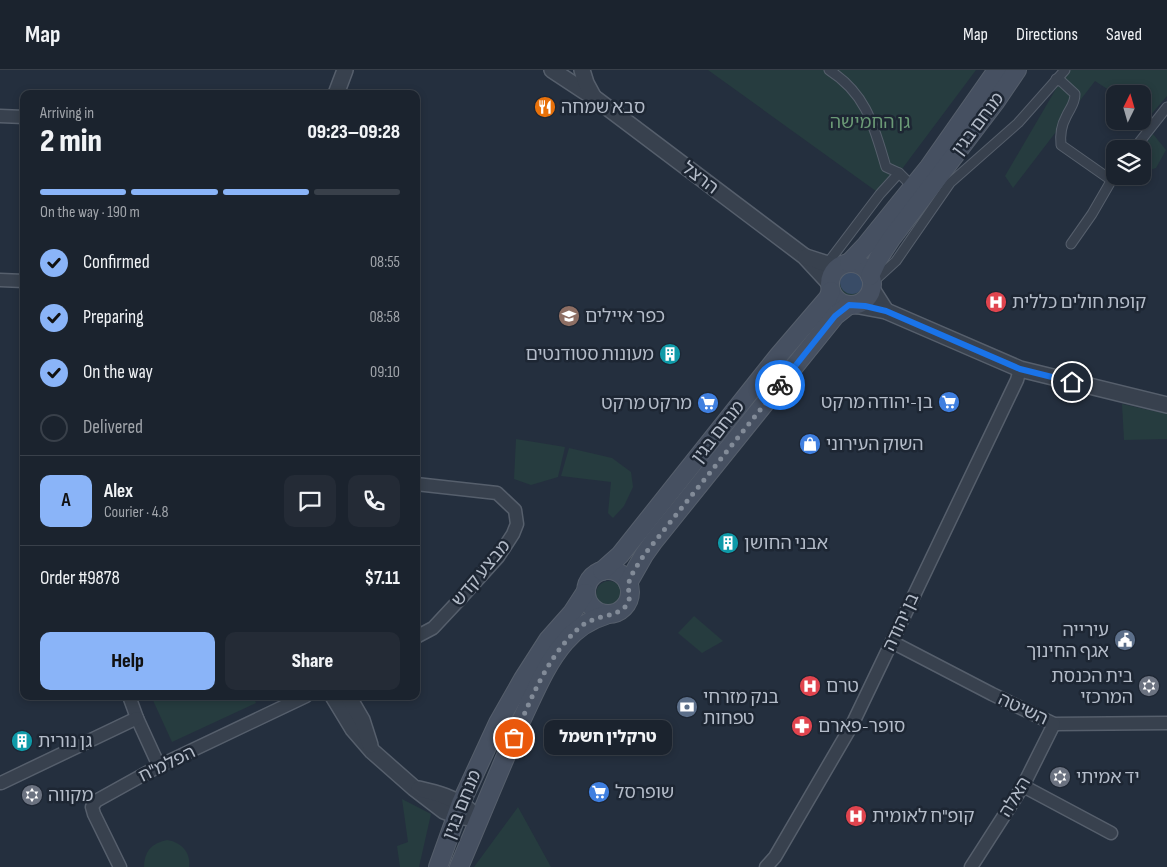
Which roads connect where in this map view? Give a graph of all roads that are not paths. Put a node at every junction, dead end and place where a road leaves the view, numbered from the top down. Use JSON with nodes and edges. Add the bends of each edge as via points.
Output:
{"nodes":[{"id":1,"x":345,"y":70,"type":"edge"},
{"id":2,"x":577,"y":70,"type":"edge"},
{"id":3,"x":582,"y":70,"type":"edge"},
{"id":4,"x":829,"y":70,"type":"edge"},
{"id":5,"x":997,"y":70,"type":"edge"},
{"id":6,"x":1017,"y":70,"type":"edge"},
{"id":7,"x":1065,"y":70,"type":"edge"},
{"id":8,"x":555,"y":72,"type":"edge"},
{"id":9,"x":1056,"y":80,"type":"junction"},
{"id":10,"x":338,"y":90,"type":"edge"},
{"id":11,"x":596,"y":99,"type":"junction"},
{"id":12,"x":1167,"y":106,"type":"edge"},
{"id":13,"x":0,"y":116,"type":"edge"},
{"id":14,"x":20,"y":117,"type":"edge"},
{"id":15,"x":1141,"y":140,"type":"edge"},
{"id":16,"x":899,"y":173,"type":"junction"},
{"id":17,"x":1106,"y":173,"type":"edge"},
{"id":18,"x":1108,"y":185,"type":"edge"},
{"id":19,"x":912,"y":186,"type":"junction"},
{"id":20,"x":1071,"y":244,"type":"dead end"},
{"id":21,"x":804,"y":256,"type":"junction"},
{"id":22,"x":838,"y":264,"type":"junction"},
{"id":23,"x":0,"y":280,"type":"edge"},
{"id":24,"x":20,"y":281,"type":"edge"},
{"id":25,"x":872,"y":283,"type":"junction"},
{"id":26,"x":830,"y":287,"type":"junction"},
{"id":27,"x":852,"y":305,"type":"junction"},
{"id":28,"x":886,"y":311,"type":"junction"},
{"id":29,"x":1020,"y":369,"type":"junction"},
{"id":30,"x":1167,"y":405,"type":"edge"},
{"id":31,"x":420,"y":484,"type":"edge"},
{"id":32,"x":602,"y":570,"type":"junction"},
{"id":33,"x":628,"y":583,"type":"junction"},
{"id":34,"x":585,"y":593,"type":"junction"},
{"id":35,"x":606,"y":615,"type":"junction"},
{"id":36,"x":420,"y":635,"type":"edge"},
{"id":37,"x":892,"y":642,"type":"junction"},
{"id":38,"x":130,"y":700,"type":"edge"},
{"id":39,"x":298,"y":700,"type":"edge"},
{"id":40,"x":335,"y":700,"type":"edge"},
{"id":41,"x":350,"y":700,"type":"edge"},
{"id":42,"x":136,"y":718,"type":"junction"},
{"id":43,"x":1167,"y":722,"type":"edge"},
{"id":44,"x":1054,"y":724,"type":"junction"},
{"id":45,"x":372,"y":751,"type":"junction"},
{"id":46,"x":159,"y":766,"type":"junction"},
{"id":47,"x":2,"y":783,"type":"dead end"},
{"id":48,"x":1023,"y":786,"type":"junction"},
{"id":49,"x":459,"y":810,"type":"junction"},
{"id":50,"x":479,"y":819,"type":"junction"},
{"id":51,"x":1111,"y":833,"type":"dead end"},
{"id":52,"x":120,"y":867,"type":"edge"},
{"id":53,"x":438,"y":867,"type":"edge"},
{"id":54,"x":458,"y":867,"type":"edge"},
{"id":55,"x":766,"y":867,"type":"edge"},
{"id":56,"x":971,"y":867,"type":"edge"}],
"edges":[{"from":1,"to":10,"type":"street"},
{"from":2,"to":8,"type":"street","via":[[570,75]]},
{"from":3,"to":11,"type":"street","name":"הרצל"},
{"from":4,"to":16,"type":"street","via":[[854,91],[867,109],[886,167]]},
{"from":5,"to":19,"type":"main road","name":"מנחם בגין"},
{"from":6,"to":25,"type":"main road","name":"מנחם בגין","via":[[891,239],[878,259]]},
{"from":7,"to":9,"type":"street"},
{"from":8,"to":11,"type":"street","name":"הרצל"},
{"from":9,"to":17,"type":"street","via":[[1075,94],[1076,102],[1060,130],[1061,145]]},
{"from":9,"to":25,"type":"street","via":[[1018,123],[950,183],[896,261]]},
{"from":11,"to":21,"type":"street","name":"הרצל"},
{"from":12,"to":15,"type":"street"},
{"from":13,"to":14,"type":"street"},
{"from":16,"to":19,"type":"street"},
{"from":16,"to":22,"type":"street","via":[[880,194]]},
{"from":18,"to":20,"type":"street"},
{"from":19,"to":22,"type":"main road","name":"מנחם בגין","via":[[866,245]]},
{"from":21,"to":22,"type":"street","name":"הרצל"},
{"from":21,"to":26,"type":"street","name":"הרצל"},
{"from":22,"to":25,"type":"main road","via":[[861,265]]},
{"from":22,"to":26,"type":"main road"},
{"from":23,"to":24,"type":"street"},
{"from":25,"to":27,"type":"main road","via":[[865,300]]},
{"from":25,"to":28,"type":"street"},
{"from":26,"to":27,"type":"main road","via":[[839,301]]},
{"from":26,"to":32,"type":"main road","name":"מנחם בגין","via":[[828,298],[620,555]]},
{"from":27,"to":28,"type":"street"},
{"from":27,"to":33,"type":"main road","name":"מנחם בגין","via":[[835,316],[654,541]]},
{"from":28,"to":29,"type":"street"},
{"from":29,"to":30,"type":"street"},
{"from":29,"to":37,"type":"street","name":"בן יהודה"},
{"from":31,"to":36,"type":"street","name":"מבצע קדש","via":[[497,493],[514,510],[517,524],[498,557],[433,628]]},
{"from":32,"to":33,"type":"main road","via":[[618,572]]},
{"from":32,"to":34,"type":"main road","via":[[590,580]]},
{"from":33,"to":35,"type":"main road","via":[[630,595],[626,605],[617,613]]},
{"from":34,"to":35,"type":"main road","via":[[593,609]]},
{"from":34,"to":49,"type":"main road","name":"מנחם בגין","via":[[572,614],[548,640],[523,679],[498,723]]},
{"from":35,"to":50,"type":"main road","name":"מנחם בגין","via":[[581,626],[550,663]]},
{"from":37,"to":44,"type":"street","name":"השיטה"},
{"from":37,"to":55,"type":"street","name":"בן יהודה","via":[[846,737]]},
{"from":38,"to":42,"type":"street"},
{"from":39,"to":46,"type":"street","name":"הפלמ\"ח"},
{"from":40,"to":45,"type":"street","via":[[353,729]]},
{"from":41,"to":45,"type":"street","via":[[362,720]]},
{"from":42,"to":46,"type":"street"},
{"from":42,"to":47,"type":"street"},
{"from":43,"to":44,"type":"street","name":"השיטה"},
{"from":44,"to":48,"type":"street","name":"האלה"},
{"from":45,"to":49,"type":"street","via":[[414,788],[434,792]]},
{"from":46,"to":52,"type":"street","name":"הפלמ\"ח","via":[[96,801],[92,807]]},
{"from":48,"to":51,"type":"street"},
{"from":48,"to":56,"type":"street","name":"האלה"},
{"from":49,"to":50,"type":"street"},
{"from":49,"to":53,"type":"main road","name":"מנחם בגין"},
{"from":50,"to":54,"type":"main road","name":"מנחם בגין"}]}
